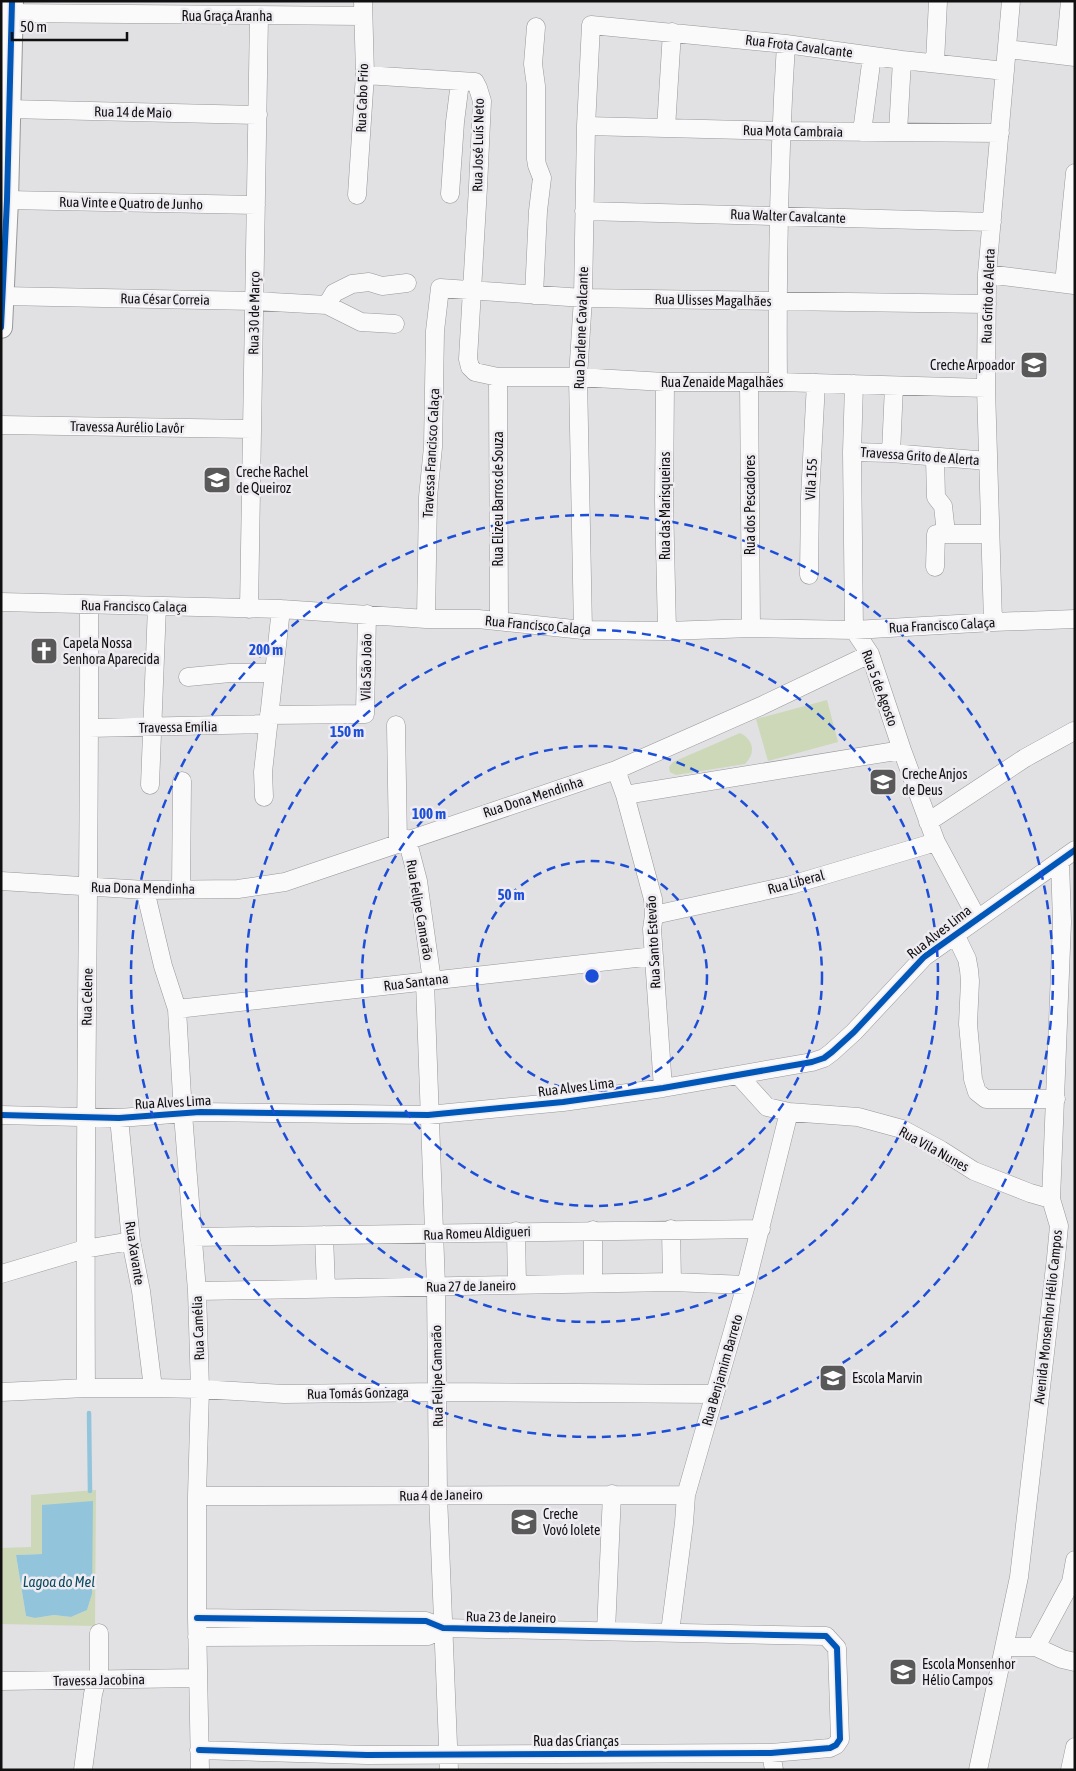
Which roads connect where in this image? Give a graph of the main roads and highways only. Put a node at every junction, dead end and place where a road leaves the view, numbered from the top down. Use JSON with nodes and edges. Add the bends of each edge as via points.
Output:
{"nodes":[{"id":1,"x":8,"y":10,"type":"edge"},
{"id":2,"x":2,"y":296,"type":"edge"},
{"id":3,"x":1,"y":327,"type":"edge"}],
"edges":[{"from":1,"to":2,"type":"main road","via":[[7,200]]},
{"from":2,"to":3,"type":"main road"}]}
